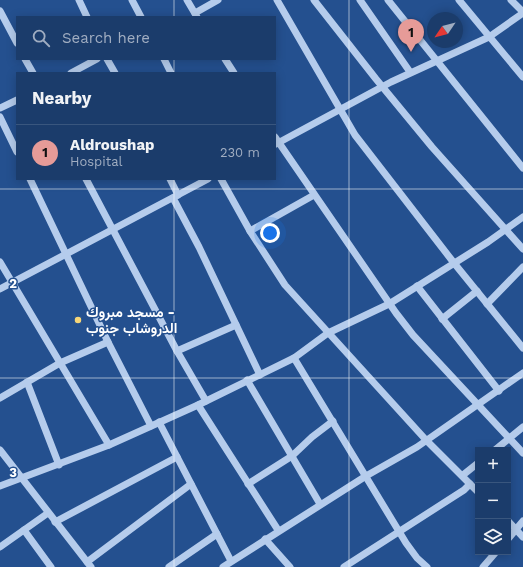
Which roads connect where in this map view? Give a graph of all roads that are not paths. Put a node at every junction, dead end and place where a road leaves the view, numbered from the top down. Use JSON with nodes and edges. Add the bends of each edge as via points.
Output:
{"nodes":[{"id":1,"x":79,"y":0,"type":"edge"},
{"id":2,"x":132,"y":0,"type":"edge"},
{"id":3,"x":187,"y":0,"type":"edge"},
{"id":4,"x":218,"y":0,"type":"edge"},
{"id":5,"x":277,"y":0,"type":"edge"},
{"id":6,"x":314,"y":0,"type":"edge"},
{"id":7,"x":360,"y":0,"type":"edge"},
{"id":8,"x":388,"y":0,"type":"edge"},
{"id":9,"x":459,"y":0,"type":"edge"},
{"id":10,"x":511,"y":0,"type":"edge"},
{"id":11,"x":0,"y":11,"type":"edge"},
{"id":12,"x":523,"y":13,"type":"edge"},
{"id":13,"x":196,"y":15,"type":"edge"},
{"id":14,"x":87,"y":16,"type":"edge"},
{"id":15,"x":140,"y":16,"type":"edge"},
{"id":16,"x":489,"y":36,"type":"junction"},
{"id":17,"x":16,"y":41,"type":"edge"},
{"id":18,"x":26,"y":60,"type":"edge"},
{"id":19,"x":96,"y":60,"type":"edge"},
{"id":20,"x":108,"y":60,"type":"edge"},
{"id":21,"x":164,"y":60,"type":"edge"},
{"id":22,"x":226,"y":60,"type":"edge"},
{"id":23,"x":435,"y":60,"type":"junction"},
{"id":24,"x":32,"y":72,"type":"edge"},
{"id":25,"x":73,"y":72,"type":"edge"},
{"id":26,"x":114,"y":72,"type":"edge"},
{"id":27,"x":170,"y":72,"type":"edge"},
{"id":28,"x":233,"y":72,"type":"edge"},
{"id":29,"x":410,"y":72,"type":"junction"},
{"id":30,"x":523,"y":77,"type":"edge"},
{"id":31,"x":382,"y":86,"type":"junction"},
{"id":32,"x":16,"y":100,"type":"edge"},
{"id":33,"x":0,"y":108,"type":"edge"},
{"id":34,"x":339,"y":109,"type":"junction"},
{"id":35,"x":0,"y":116,"type":"edge"},
{"id":36,"x":276,"y":141,"type":"edge"},
{"id":37,"x":16,"y":150,"type":"edge"},
{"id":38,"x":523,"y":168,"type":"edge"},
{"id":39,"x":30,"y":180,"type":"edge"},
{"id":40,"x":87,"y":180,"type":"edge"},
{"id":41,"x":170,"y":180,"type":"edge"},
{"id":42,"x":206,"y":180,"type":"edge"},
{"id":43,"x":222,"y":180,"type":"edge"},
{"id":44,"x":314,"y":195,"type":"junction"},
{"id":45,"x":176,"y":197,"type":"junction"},
{"id":46,"x":523,"y":217,"type":"edge"},
{"id":47,"x":112,"y":230,"type":"junction"},
{"id":48,"x":505,"y":230,"type":"junction"},
{"id":49,"x":250,"y":231,"type":"junction"},
{"id":50,"x":523,"y":249,"type":"edge"},
{"id":51,"x":66,"y":255,"type":"junction"},
{"id":52,"x":0,"y":262,"type":"edge"},
{"id":53,"x":454,"y":263,"type":"junction"},
{"id":54,"x":523,"y":267,"type":"edge"},
{"id":55,"x":12,"y":283,"type":"junction"},
{"id":56,"x":417,"y":286,"type":"junction"},
{"id":57,"x":0,"y":289,"type":"edge"},
{"id":58,"x":477,"y":291,"type":"junction"},
{"id":59,"x":389,"y":304,"type":"junction"},
{"id":60,"x":487,"y":304,"type":"junction"},
{"id":61,"x":442,"y":319,"type":"junction"},
{"id":62,"x":236,"y":325,"type":"junction"},
{"id":63,"x":328,"y":333,"type":"junction"},
{"id":64,"x":108,"y":342,"type":"junction"},
{"id":65,"x":523,"y":348,"type":"edge"},
{"id":66,"x":177,"y":351,"type":"junction"},
{"id":67,"x":294,"y":358,"type":"junction"},
{"id":68,"x":60,"y":363,"type":"junction"},
{"id":69,"x":523,"y":373,"type":"edge"},
{"id":70,"x":260,"y":374,"type":"junction"},
{"id":71,"x":247,"y":380,"type":"junction"},
{"id":72,"x":27,"y":382,"type":"junction"},
{"id":73,"x":499,"y":391,"type":"junction"},
{"id":74,"x":0,"y":398,"type":"edge"},
{"id":75,"x":206,"y":401,"type":"junction"},
{"id":76,"x":479,"y":404,"type":"junction"},
{"id":77,"x":198,"y":405,"type":"junction"},
{"id":78,"x":333,"y":421,"type":"junction"},
{"id":79,"x":159,"y":422,"type":"junction"},
{"id":80,"x":152,"y":426,"type":"junction"},
{"id":81,"x":523,"y":427,"type":"edge"},
{"id":82,"x":510,"y":438,"type":"junction"},
{"id":83,"x":426,"y":440,"type":"junction"},
{"id":84,"x":109,"y":445,"type":"junction"},
{"id":85,"x":499,"y":447,"type":"edge"},
{"id":86,"x":0,"y":450,"type":"edge"},
{"id":87,"x":523,"y":452,"type":"edge"},
{"id":88,"x":292,"y":456,"type":"junction"},
{"id":89,"x":178,"y":457,"type":"junction"},
{"id":90,"x":59,"y":465,"type":"junction"},
{"id":91,"x":475,"y":466,"type":"edge"},
{"id":92,"x":463,"y":475,"type":"junction"},
{"id":93,"x":366,"y":476,"type":"junction"},
{"id":94,"x":23,"y":478,"type":"junction"},
{"id":95,"x":191,"y":484,"type":"junction"},
{"id":96,"x":248,"y":484,"type":"junction"},
{"id":97,"x":470,"y":484,"type":"junction"},
{"id":98,"x":0,"y":486,"type":"edge"},
{"id":99,"x":475,"y":489,"type":"edge"},
{"id":100,"x":320,"y":504,"type":"junction"},
{"id":101,"x":48,"y":513,"type":"junction"},
{"id":102,"x":523,"y":521,"type":"edge"},
{"id":103,"x":56,"y":522,"type":"junction"},
{"id":104,"x":511,"y":524,"type":"edge"},
{"id":105,"x":516,"y":529,"type":"junction"},
{"id":106,"x":24,"y":530,"type":"junction"},
{"id":107,"x":278,"y":530,"type":"junction"},
{"id":108,"x":400,"y":532,"type":"junction"},
{"id":109,"x":217,"y":534,"type":"junction"},
{"id":110,"x":511,"y":535,"type":"edge"},
{"id":111,"x":523,"y":537,"type":"edge"},
{"id":112,"x":265,"y":539,"type":"junction"},
{"id":113,"x":0,"y":546,"type":"edge"},
{"id":114,"x":493,"y":555,"type":"edge"},
{"id":115,"x":231,"y":561,"type":"junction"},
{"id":116,"x":88,"y":564,"type":"edge"},
{"id":117,"x":346,"y":566,"type":"edge"},
{"id":118,"x":51,"y":567,"type":"edge"},
{"id":119,"x":169,"y":567,"type":"edge"},
{"id":120,"x":223,"y":567,"type":"edge"},
{"id":121,"x":290,"y":567,"type":"edge"},
{"id":122,"x":427,"y":567,"type":"edge"},
{"id":123,"x":483,"y":567,"type":"edge"}],
"edges":[{"from":1,"to":14,"type":"street"},
{"from":2,"to":15,"type":"street"},
{"from":3,"to":13,"type":"street"},
{"from":4,"to":13,"type":"street"},
{"from":5,"to":34,"type":"street"},
{"from":6,"to":31,"type":"street"},
{"from":7,"to":29,"type":"street"},
{"from":8,"to":23,"type":"street"},
{"from":9,"to":16,"type":"street"},
{"from":10,"to":12,"type":"street"},
{"from":11,"to":17,"type":"street"},
{"from":12,"to":16,"type":"street"},
{"from":16,"to":23,"type":"street"},
{"from":16,"to":30,"type":"street"},
{"from":18,"to":24,"type":"street"},
{"from":19,"to":25,"type":"street"},
{"from":20,"to":26,"type":"street"},
{"from":21,"to":27,"type":"street"},
{"from":22,"to":28,"type":"street"},
{"from":23,"to":29,"type":"street"},
{"from":23,"to":38,"type":"street"},
{"from":29,"to":31,"type":"street"},
{"from":31,"to":34,"type":"street"},
{"from":31,"to":48,"type":"street"},
{"from":32,"to":33,"type":"street"},
{"from":34,"to":36,"type":"street"},
{"from":34,"to":53,"type":"street","via":[[355,135]]},
{"from":35,"to":37,"type":"street"},
{"from":36,"to":44,"type":"street"},
{"from":39,"to":51,"type":"street"},
{"from":40,"to":47,"type":"street"},
{"from":41,"to":45,"type":"street"},
{"from":42,"to":45,"type":"street"},
{"from":43,"to":49,"type":"street"},
{"from":44,"to":49,"type":"street"},
{"from":44,"to":59,"type":"street"},
{"from":45,"to":47,"type":"street"},
{"from":45,"to":62,"type":"street"},
{"from":46,"to":48,"type":"street"},
{"from":47,"to":51,"type":"street"},
{"from":47,"to":66,"type":"street"},
{"from":48,"to":50,"type":"street"},
{"from":48,"to":53,"type":"street"},
{"from":49,"to":63,"type":"street","via":[[285,285]]},
{"from":51,"to":55,"type":"street"},
{"from":51,"to":64,"type":"street"},
{"from":52,"to":55,"type":"street"},
{"from":53,"to":56,"type":"street"},
{"from":53,"to":58,"type":"street"},
{"from":54,"to":60,"type":"street"},
{"from":55,"to":57,"type":"street"},
{"from":55,"to":68,"type":"street"},
{"from":56,"to":59,"type":"street"},
{"from":56,"to":61,"type":"street"},
{"from":58,"to":60,"type":"street"},
{"from":58,"to":61,"type":"street"},
{"from":59,"to":63,"type":"street"},
{"from":59,"to":76,"type":"street","via":[[413,334]]},
{"from":60,"to":65,"type":"street"},
{"from":61,"to":73,"type":"street"},
{"from":62,"to":66,"type":"street"},
{"from":62,"to":70,"type":"street"},
{"from":63,"to":67,"type":"street"},
{"from":63,"to":83,"type":"street","via":[[351,353]]},
{"from":64,"to":68,"type":"street"},
{"from":64,"to":80,"type":"street"},
{"from":66,"to":75,"type":"street"},
{"from":67,"to":70,"type":"street"},
{"from":67,"to":78,"type":"street"},
{"from":68,"to":72,"type":"street"},
{"from":68,"to":84,"type":"street"},
{"from":69,"to":73,"type":"street"},
{"from":70,"to":71,"type":"street"},
{"from":71,"to":75,"type":"street"},
{"from":71,"to":88,"type":"street"},
{"from":72,"to":74,"type":"street"},
{"from":72,"to":90,"type":"street"},
{"from":73,"to":76,"type":"street"},
{"from":75,"to":77,"type":"street"},
{"from":76,"to":82,"type":"street"},
{"from":76,"to":83,"type":"street"},
{"from":77,"to":79,"type":"street"},
{"from":77,"to":96,"type":"street"},
{"from":78,"to":88,"type":"street"},
{"from":78,"to":93,"type":"street"},
{"from":79,"to":80,"type":"street"},
{"from":79,"to":89,"type":"street"},
{"from":80,"to":84,"type":"street"},
{"from":81,"to":82,"type":"street"},
{"from":82,"to":85,"type":"street"},
{"from":82,"to":87,"type":"street"},
{"from":83,"to":92,"type":"street"},
{"from":83,"to":93,"type":"street"},
{"from":84,"to":90,"type":"street"},
{"from":86,"to":94,"type":"street"},
{"from":88,"to":96,"type":"street"},
{"from":88,"to":100,"type":"street"},
{"from":89,"to":95,"type":"street"},
{"from":89,"to":103,"type":"street"},
{"from":90,"to":94,"type":"street"},
{"from":91,"to":92,"type":"street"},
{"from":92,"to":97,"type":"street"},
{"from":93,"to":100,"type":"street"},
{"from":93,"to":108,"type":"street"},
{"from":94,"to":98,"type":"street"},
{"from":94,"to":101,"type":"street"},
{"from":95,"to":109,"type":"street"},
{"from":95,"to":116,"type":"street"},
{"from":96,"to":107,"type":"street"},
{"from":97,"to":99,"type":"street"},
{"from":97,"to":108,"type":"street"},
{"from":100,"to":107,"type":"street"},
{"from":101,"to":103,"type":"street"},
{"from":101,"to":106,"type":"street"},
{"from":102,"to":105,"type":"street"},
{"from":103,"to":116,"type":"street"},
{"from":104,"to":105,"type":"street"},
{"from":105,"to":110,"type":"street"},
{"from":105,"to":111,"type":"street"},
{"from":106,"to":113,"type":"street"},
{"from":106,"to":118,"type":"street"},
{"from":107,"to":112,"type":"street"},
{"from":108,"to":117,"type":"street"},
{"from":108,"to":122,"type":"street","via":[[417,558]]},
{"from":109,"to":115,"type":"street"},
{"from":109,"to":119,"type":"street"},
{"from":112,"to":115,"type":"street"},
{"from":112,"to":121,"type":"street"},
{"from":114,"to":123,"type":"street"},
{"from":115,"to":120,"type":"street"}]}
